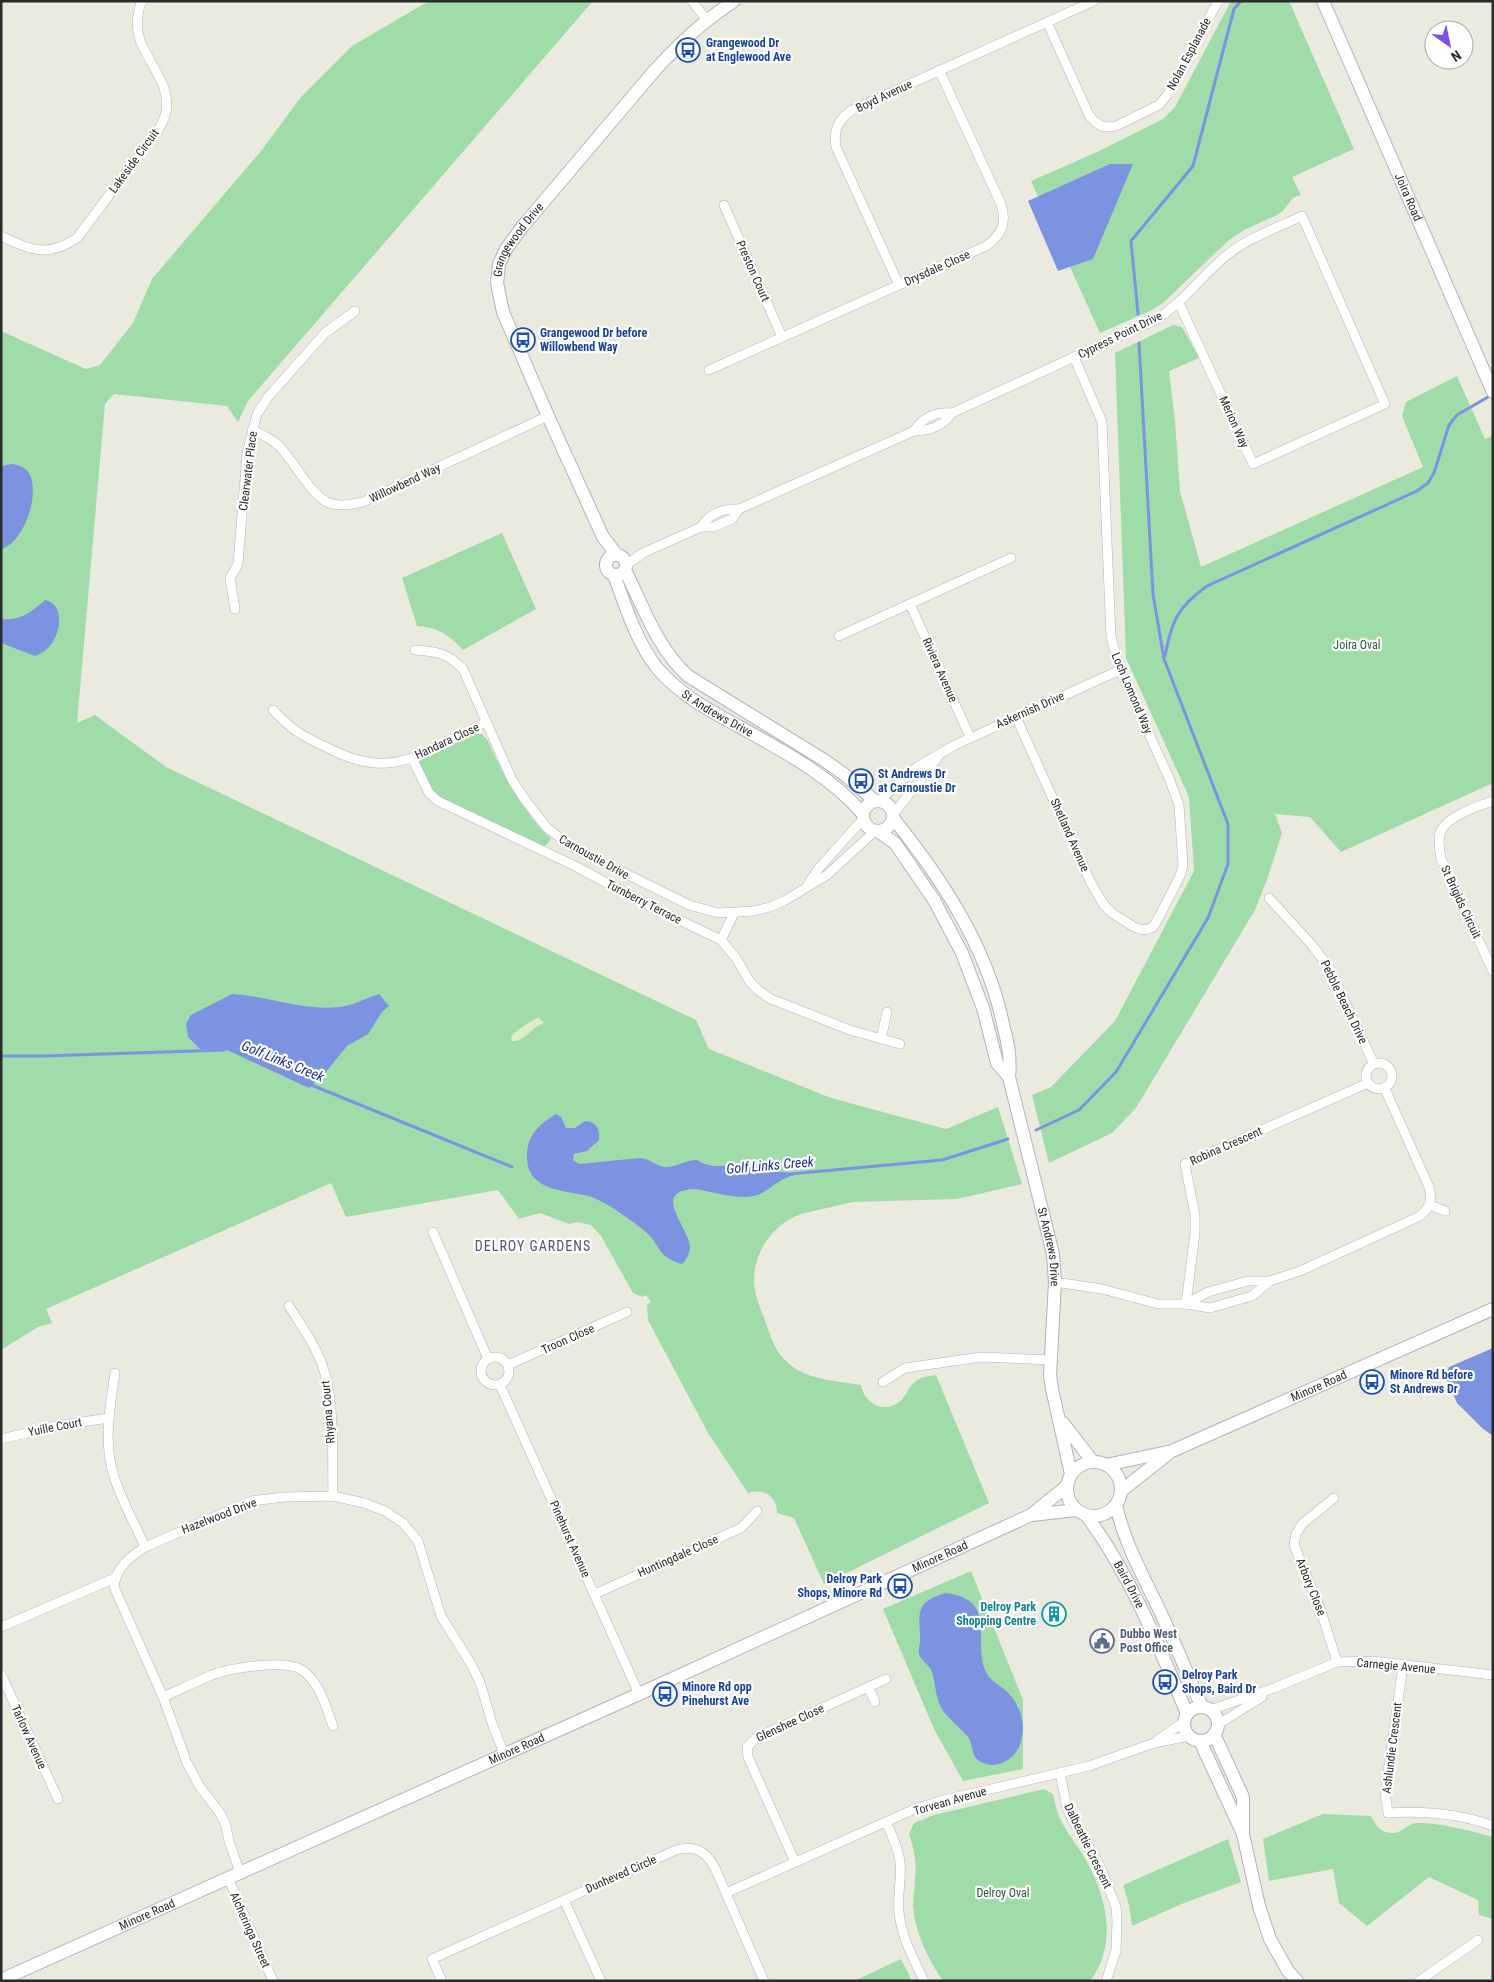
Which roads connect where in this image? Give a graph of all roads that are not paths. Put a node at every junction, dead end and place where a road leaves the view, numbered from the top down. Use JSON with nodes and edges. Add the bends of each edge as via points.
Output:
{"nodes":[{"id":1,"x":142,"y":1,"type":"edge"},
{"id":2,"x":692,"y":1,"type":"edge"},
{"id":3,"x":734,"y":1,"type":"edge"},
{"id":4,"x":1094,"y":1,"type":"edge"},
{"id":5,"x":1218,"y":1,"type":"edge"},
{"id":6,"x":1322,"y":1,"type":"edge"},
{"id":7,"x":706,"y":19,"type":"junction"},
{"id":8,"x":1048,"y":22,"type":"junction"},
{"id":9,"x":939,"y":70,"type":"junction"},
{"id":10,"x":724,"y":205,"type":"dead end"},
{"id":11,"x":1,"y":236,"type":"edge"},
{"id":12,"x":899,"y":285,"type":"junction"},
{"id":13,"x":1179,"y":303,"type":"junction"},
{"id":14,"x":355,"y":311,"type":"dead end"},
{"id":15,"x":782,"y":337,"type":"junction"},
{"id":16,"x":1074,"y":357,"type":"junction"},
{"id":17,"x":709,"y":370,"type":"dead end"},
{"id":18,"x":1493,"y":392,"type":"edge"},
{"id":19,"x":1385,"y":404,"type":"joint"},
{"id":20,"x":548,"y":416,"type":"junction"},
{"id":21,"x":252,"y":430,"type":"junction"},
{"id":22,"x":1011,"y":558,"type":"dead end"},
{"id":23,"x":619,"y":564,"type":"junction"},
{"id":24,"x":910,"y":604,"type":"junction"},
{"id":25,"x":235,"y":609,"type":"dead end"},
{"id":26,"x":839,"y":636,"type":"dead end"},
{"id":27,"x":415,"y":650,"type":"dead end"},
{"id":28,"x":1120,"y":670,"type":"junction"},
{"id":29,"x":273,"y":710,"type":"dead end"},
{"id":30,"x":1016,"y":717,"type":"junction"},
{"id":31,"x":486,"y":722,"type":"junction"},
{"id":32,"x":970,"y":737,"type":"junction"},
{"id":33,"x":941,"y":753,"type":"junction"},
{"id":34,"x":412,"y":758,"type":"junction"},
{"id":35,"x":877,"y":801,"type":"junction"},
{"id":36,"x":1493,"y":801,"type":"edge"},
{"id":37,"x":863,"y":816,"type":"junction"},
{"id":38,"x":894,"y":816,"type":"junction"},
{"id":39,"x":877,"y":831,"type":"junction"},
{"id":40,"x":806,"y":886,"type":"junction"},
{"id":41,"x":1269,"y":898,"type":"dead end"},
{"id":42,"x":734,"y":913,"type":"junction"},
{"id":43,"x":1148,"y":929,"type":"joint"},
{"id":44,"x":721,"y":940,"type":"junction"},
{"id":45,"x":1493,"y":971,"type":"edge"},
{"id":46,"x":887,"y":1012,"type":"dead end"},
{"id":47,"x":881,"y":1039,"type":"junction"},
{"id":48,"x":900,"y":1044,"type":"dead end"},
{"id":49,"x":1374,"y":1064,"type":"junction"},
{"id":50,"x":1009,"y":1077,"type":"junction"},
{"id":51,"x":1368,"y":1083,"type":"junction"},
{"id":52,"x":1385,"y":1089,"type":"junction"},
{"id":53,"x":1430,"y":1205,"type":"junction"},
{"id":54,"x":1445,"y":1211,"type":"dead end"},
{"id":55,"x":433,"y":1232,"type":"dead end"},
{"id":56,"x":1270,"y":1281,"type":"junction"},
{"id":57,"x":1055,"y":1282,"type":"junction"},
{"id":58,"x":1186,"y":1304,"type":"junction"},
{"id":59,"x":289,"y":1306,"type":"dead end"},
{"id":60,"x":1493,"y":1309,"type":"edge"},
{"id":61,"x":628,"y":1312,"type":"dead end"},
{"id":62,"x":488,"y":1359,"type":"junction"},
{"id":63,"x":1051,"y":1360,"type":"junction"},
{"id":64,"x":508,"y":1365,"type":"junction"},
{"id":65,"x":115,"y":1373,"type":"dead end"},
{"id":66,"x":883,"y":1382,"type":"dead end"},
{"id":67,"x":500,"y":1384,"type":"junction"},
{"id":68,"x":109,"y":1418,"type":"junction"},
{"id":69,"x":1060,"y":1419,"type":"junction"},
{"id":70,"x":1,"y":1439,"type":"edge"},
{"id":71,"x":1172,"y":1451,"type":"junction"},
{"id":72,"x":1092,"y":1462,"type":"junction"},
{"id":73,"x":1106,"y":1465,"type":"junction"},
{"id":74,"x":1071,"y":1474,"type":"junction"},
{"id":75,"x":1067,"y":1486,"type":"junction"},
{"id":76,"x":1121,"y":1491,"type":"junction"},
{"id":77,"x":333,"y":1496,"type":"junction"},
{"id":78,"x":1334,"y":1498,"type":"dead end"},
{"id":79,"x":1116,"y":1505,"type":"junction"},
{"id":80,"x":757,"y":1511,"type":"dead end"},
{"id":81,"x":1081,"y":1513,"type":"junction"},
{"id":82,"x":1031,"y":1515,"type":"junction"},
{"id":83,"x":145,"y":1547,"type":"junction"},
{"id":84,"x":115,"y":1578,"type":"junction"},
{"id":85,"x":595,"y":1594,"type":"junction"},
{"id":86,"x":1,"y":1627,"type":"edge"},
{"id":87,"x":1337,"y":1662,"type":"junction"},
{"id":88,"x":1403,"y":1666,"type":"junction"},
{"id":89,"x":1,"y":1674,"type":"edge"},
{"id":90,"x":1493,"y":1676,"type":"edge"},
{"id":91,"x":886,"y":1679,"type":"dead end"},
{"id":92,"x":868,"y":1687,"type":"junction"},
{"id":93,"x":1274,"y":1688,"type":"junction"},
{"id":94,"x":639,"y":1694,"type":"junction"},
{"id":95,"x":163,"y":1698,"type":"junction"},
{"id":96,"x":875,"y":1702,"type":"dead end"},
{"id":97,"x":1206,"y":1709,"type":"junction"},
{"id":98,"x":1186,"y":1718,"type":"junction"},
{"id":99,"x":333,"y":1726,"type":"dead end"},
{"id":100,"x":1216,"y":1730,"type":"junction"},
{"id":101,"x":1195,"y":1738,"type":"junction"},
{"id":102,"x":1154,"y":1743,"type":"junction"},
{"id":103,"x":504,"y":1754,"type":"junction"},
{"id":104,"x":1060,"y":1773,"type":"junction"},
{"id":105,"x":58,"y":1799,"type":"dead end"},
{"id":106,"x":886,"y":1822,"type":"junction"},
{"id":107,"x":1493,"y":1826,"type":"edge"},
{"id":108,"x":1243,"y":1834,"type":"junction"},
{"id":109,"x":795,"y":1862,"type":"junction"},
{"id":110,"x":240,"y":1873,"type":"junction"},
{"id":111,"x":228,"y":1878,"type":"junction"},
{"id":112,"x":726,"y":1893,"type":"junction"},
{"id":113,"x":564,"y":1900,"type":"junction"},
{"id":114,"x":1478,"y":1940,"type":"dead end"},
{"id":115,"x":10,"y":1978,"type":"edge"},
{"id":116,"x":1111,"y":1979,"type":"edge"},
{"id":117,"x":273,"y":1981,"type":"edge"},
{"id":118,"x":442,"y":1981,"type":"edge"},
{"id":119,"x":601,"y":1981,"type":"edge"},
{"id":120,"x":764,"y":1981,"type":"edge"},
{"id":121,"x":924,"y":1981,"type":"edge"},
{"id":122,"x":1297,"y":1981,"type":"edge"},
{"id":123,"x":1419,"y":1981,"type":"edge"}],
"edges":[{"from":1,"to":11,"type":"street","name":"Lakeside Circuit","via":[[136,27],[140,46],[160,78],[165,93],[166,112],[158,130],[77,238],[65,246],[44,252]]},
{"from":2,"to":7,"type":"street"},
{"from":3,"to":7,"type":"street","name":"Grangewood Drive"},
{"from":4,"to":8,"type":"street","name":"Boyd Avenue"},
{"from":5,"to":8,"type":"street","name":"Nolan Esplanade","via":[[1164,100],[1145,113],[1109,127],[1101,126],[1090,115]]},
{"from":6,"to":18,"type":"street","name":"Joira Road"},
{"from":7,"to":20,"type":"street","name":"Grangewood Drive","via":[[655,70],[523,226],[499,264],[497,283],[503,312]]},
{"from":8,"to":9,"type":"street","name":"Boyd Avenue"},
{"from":9,"to":12,"type":"street","name":"Boyd Avenue","via":[[852,110],[836,126],[834,136],[836,147]]},
{"from":9,"to":12,"type":"street","name":"Drysdale Close","via":[[1001,204],[1004,220],[999,234],[986,246]]},
{"from":10,"to":15,"type":"street","name":"Preston Court"},
{"from":12,"to":15,"type":"street","name":"Drysdale Close"},
{"from":13,"to":16,"type":"street","name":"Cypress Point Drive","via":[[1155,320]]},
{"from":13,"to":19,"type":"street","name":"Merion Way","via":[[1253,464]]},
{"from":13,"to":19,"type":"street","name":"Cypress Point Drive","via":[[1237,247],[1302,216]]},
{"from":14,"to":21,"type":"street","name":"Clearwater Place","via":[[325,333],[268,397]]},
{"from":15,"to":17,"type":"street","name":"Drysdale Close"},
{"from":16,"to":23,"type":"street","name":"Cypress Point Drive","via":[[952,413],[946,422],[926,431],[914,430],[739,509],[732,519],[713,527],[701,527]]},
{"from":16,"to":28,"type":"street","name":"Loch Lomond Way","via":[[1102,422],[1111,637]]},
{"from":20,"to":21,"type":"street","name":"Willowbend Way","via":[[364,502],[347,505],[329,503],[279,446]]},
{"from":20,"to":23,"type":"street","name":"Grangewood Drive","via":[[603,537]]},
{"from":21,"to":25,"type":"street","name":"Clearwater Place","via":[[247,452],[238,564],[230,578]]},
{"from":22,"to":24,"type":"street"},
{"from":23,"to":35,"type":"street","name":"St Andrews Drive","via":[[661,644],[688,676],[824,760]]},
{"from":23,"to":37,"type":"street","name":"St Andrews Drive","via":[[640,639],[666,677],[694,700],[816,773],[849,797]]},
{"from":24,"to":26,"type":"street"},
{"from":24,"to":32,"type":"street","name":"Riviera Avenue"},
{"from":27,"to":31,"type":"street","name":"Carnoustie Drive","via":[[451,657],[463,669]]},
{"from":28,"to":30,"type":"street","name":"Askernish Drive"},
{"from":28,"to":43,"type":"street","name":"Loch Lomond Way","via":[[1169,778],[1181,817],[1183,854],[1180,876],[1158,919]]},
{"from":29,"to":34,"type":"street","name":"Handara Close","via":[[298,734],[343,756],[362,762],[388,763]]},
{"from":30,"to":32,"type":"street","name":"Askernish Drive"},
{"from":30,"to":43,"type":"street","name":"Shetland Avenue","via":[[1104,905],[1121,920],[1143,930]]},
{"from":31,"to":34,"type":"street","name":"Handara Close"},
{"from":31,"to":42,"type":"street","name":"Carnoustie Drive","via":[[512,780],[537,817],[559,838],[582,853],[689,906]]},
{"from":32,"to":33,"type":"street","name":"Askernish Drive"},
{"from":33,"to":35,"type":"street","name":"Askernish Drive","via":[[916,768]]},
{"from":33,"to":38,"type":"street","name":"Askernish Drive"},
{"from":34,"to":44,"type":"street","name":"Turnberry Terrace","via":[[429,793],[438,801]]},
{"from":35,"to":37,"type":"street","via":[[867,806]]},
{"from":35,"to":38,"type":"street","via":[[889,805]]},
{"from":36,"to":45,"type":"street","name":"St Brigids Circuit","via":[[1453,818],[1441,830],[1439,844],[1441,859]]},
{"from":37,"to":39,"type":"street","via":[[867,827]]},
{"from":37,"to":40,"type":"street","name":"Carnoustie Drive"},
{"from":38,"to":39,"type":"street","via":[[889,827]]},
{"from":38,"to":50,"type":"street","name":"St Andrews Drive","via":[[947,892],[978,947],[999,1002],[1010,1058]]},
{"from":39,"to":40,"type":"street","name":"Carnoustie Drive","via":[[827,875]]},
{"from":39,"to":50,"type":"street","name":"St Andrews Drive","via":[[895,842],[934,900],[962,953],[983,1008],[997,1063]]},
{"from":40,"to":42,"type":"street","name":"Carnoustie Drive","via":[[770,907]]},
{"from":41,"to":49,"type":"street","name":"Pebble Beach Drive","via":[[1325,962]]},
{"from":42,"to":44,"type":"street"},
{"from":44,"to":47,"type":"street","name":"Turnberry Terrace","via":[[750,982],[771,999]]},
{"from":46,"to":47,"type":"street"},
{"from":47,"to":48,"type":"street","name":"Turnberry Terrace"},
{"from":49,"to":51,"type":"street","via":[[1367,1072]]},
{"from":49,"to":52,"type":"street","via":[[1382,1063],[1392,1071],[1393,1079]]},
{"from":50,"to":57,"type":"street","name":"St Andrews Drive","via":[[1053,1254]]},
{"from":51,"to":52,"type":"street","via":[[1377,1090]]},
{"from":51,"to":58,"type":"street","name":"Robina Crescent","via":[[1185,1164],[1196,1233]]},
{"from":52,"to":53,"type":"street","via":[[1429,1187]]},
{"from":53,"to":54,"type":"street"},
{"from":53,"to":56,"type":"street","via":[[1418,1217],[1321,1262]]},
{"from":55,"to":62,"type":"street"},
{"from":56,"to":58,"type":"street","via":[[1248,1281],[1208,1292]]},
{"from":56,"to":58,"type":"street","via":[[1252,1296],[1210,1308]]},
{"from":57,"to":58,"type":"street","via":[[1102,1289],[1158,1304]]},
{"from":57,"to":63,"type":"street","name":"St Andrews Drive"},
{"from":59,"to":77,"type":"street","name":"Rhyana Court","via":[[325,1373],[330,1402]]},
{"from":60,"to":71,"type":"street","name":"Minore Road"},
{"from":61,"to":64,"type":"street","name":"Troon Close"},
{"from":62,"to":64,"type":"street","via":[[498,1357]]},
{"from":62,"to":67,"type":"street","via":[[482,1368],[483,1377],[489,1384]]},
{"from":63,"to":66,"type":"street","via":[[981,1357],[905,1368]]},
{"from":63,"to":69,"type":"street","name":"St Andrews Drive","via":[[1052,1390]]},
{"from":64,"to":67,"type":"street","via":[[508,1378]]},
{"from":65,"to":68,"type":"street"},
{"from":67,"to":85,"type":"street","name":"Pinehurst Avenue"},
{"from":68,"to":70,"type":"street","name":"Yuille Court"},
{"from":68,"to":83,"type":"street","via":[[113,1476]]},
{"from":69,"to":72,"type":"street","name":"St Andrews Drive"},
{"from":69,"to":74,"type":"street","name":"St Andrews Drive"},
{"from":71,"to":73,"type":"street","name":"Minore Road"},
{"from":71,"to":76,"type":"street","name":"Minore Road"},
{"from":72,"to":73,"type":"street"},
{"from":72,"to":74,"type":"street"},
{"from":73,"to":76,"type":"street","via":[[1118,1476]]},
{"from":74,"to":75,"type":"street"},
{"from":75,"to":81,"type":"street","via":[[1070,1504]]},
{"from":75,"to":82,"type":"street","name":"Minore Road"},
{"from":76,"to":79,"type":"street"},
{"from":77,"to":83,"type":"street","name":"Hazelwood Drive","via":[[251,1501]]},
{"from":77,"to":103,"type":"street","name":"Hazelwood Drive","via":[[385,1511],[403,1523],[418,1541],[441,1616],[480,1682]]},
{"from":78,"to":87,"type":"street","name":"Arbory Close","via":[[1302,1524],[1294,1545],[1321,1611]]},
{"from":79,"to":81,"type":"street","via":[[1103,1515]]},
{"from":79,"to":97,"type":"street","name":"Baird Drive","via":[[1129,1547]]},
{"from":80,"to":85,"type":"street","name":"Huntingdale Close","via":[[741,1528]]},
{"from":81,"to":82,"type":"street","name":"Minore Road"},
{"from":81,"to":98,"type":"street","name":"Baird Drive","via":[[1112,1553],[1142,1612]]},
{"from":82,"to":94,"type":"street","name":"Minore Road"},
{"from":83,"to":84,"type":"street","name":"Hazelwood Drive","via":[[125,1562]]},
{"from":84,"to":86,"type":"street"},
{"from":84,"to":95,"type":"street","via":[[114,1587]]},
{"from":85,"to":94,"type":"street","name":"Pinehurst Avenue"},
{"from":87,"to":88,"type":"street","name":"Carnegie Avenue","via":[[1372,1661]]},
{"from":87,"to":93,"type":"street","name":"Carnegie Avenue"},
{"from":88,"to":90,"type":"street","name":"Carnegie Avenue"},
{"from":88,"to":107,"type":"street","name":"Ashlundie Crescent","via":[[1385,1793],[1388,1813],[1412,1811]]},
{"from":89,"to":105,"type":"street","name":"Tarlow Avenue"},
{"from":91,"to":92,"type":"street","name":"Glenshee Close"},
{"from":92,"to":96,"type":"street"},
{"from":92,"to":109,"type":"street","name":"Glenshee Close","via":[[756,1738],[747,1747],[748,1757]]},
{"from":93,"to":97,"type":"street","name":"Carnegie Avenue"},
{"from":93,"to":100,"type":"street","name":"Carnegie Avenue"},
{"from":94,"to":103,"type":"street","name":"Minore Road"},
{"from":95,"to":99,"type":"street","via":[[212,1675],[236,1669],[288,1665],[302,1670],[314,1683]]},
{"from":95,"to":110,"type":"street","via":[[186,1762],[220,1813]]},
{"from":97,"to":98,"type":"street","via":[[1191,1710]]},
{"from":97,"to":100,"type":"street","via":[[1217,1720]]},
{"from":98,"to":101,"type":"street","via":[[1184,1728]]},
{"from":98,"to":102,"type":"street","name":"Torvean Avenue"},
{"from":100,"to":101,"type":"street","via":[[1208,1739]]},
{"from":100,"to":108,"type":"street","via":[[1243,1797]]},
{"from":101,"to":102,"type":"street","name":"Torvean Avenue"},
{"from":101,"to":108,"type":"street"},
{"from":102,"to":104,"type":"street","name":"Torvean Avenue","via":[[1110,1760]]},
{"from":103,"to":110,"type":"street","name":"Minore Road"},
{"from":104,"to":106,"type":"street","name":"Torvean Avenue","via":[[940,1801]]},
{"from":104,"to":116,"type":"street","name":"Dalbeattie Crescent","via":[[1069,1814],[1099,1864],[1116,1908],[1117,1943]]},
{"from":106,"to":109,"type":"street","name":"Torvean Avenue"},
{"from":106,"to":121,"type":"street","via":[[900,1862],[901,1924]]},
{"from":108,"to":122,"type":"street","via":[[1259,1906],[1270,1938],[1284,1965]]},
{"from":109,"to":112,"type":"street","name":"Torvean Avenue"},
{"from":110,"to":111,"type":"street","name":"Minore Road"},
{"from":111,"to":115,"type":"street","name":"Minore Road"},
{"from":111,"to":117,"type":"street","name":"Alcheringa Street"},
{"from":112,"to":113,"type":"street","name":"Dunheved Circle","via":[[706,1854],[685,1848]]},
{"from":112,"to":120,"type":"street","name":"Dunheved Circle"},
{"from":113,"to":118,"type":"street","name":"Dunheved Circle","via":[[432,1959]]},
{"from":113,"to":119,"type":"street"},
{"from":114,"to":123,"type":"street"}]}
